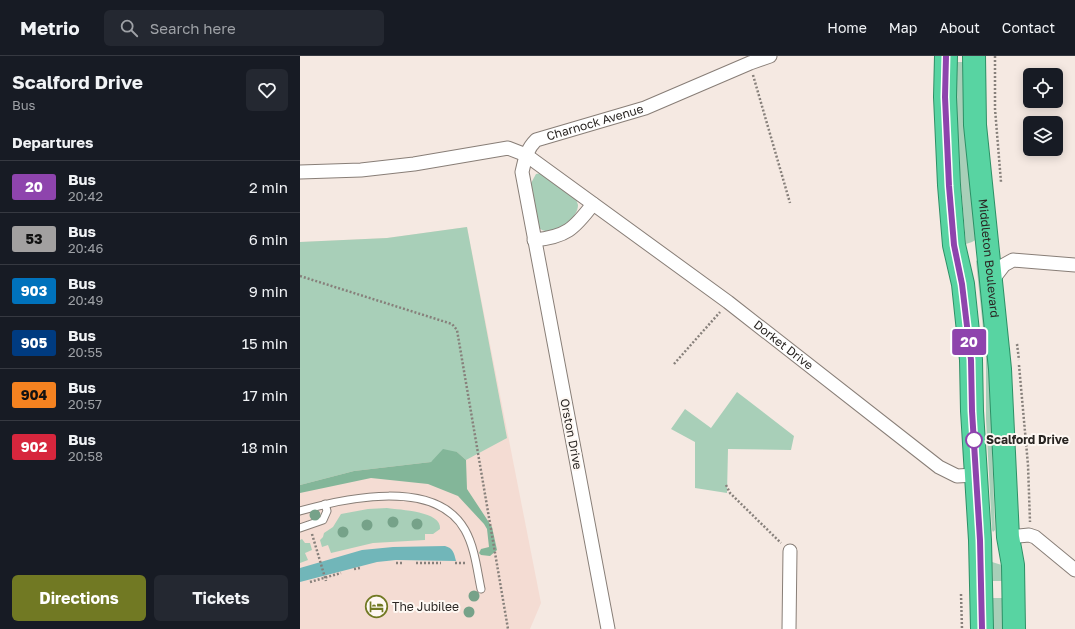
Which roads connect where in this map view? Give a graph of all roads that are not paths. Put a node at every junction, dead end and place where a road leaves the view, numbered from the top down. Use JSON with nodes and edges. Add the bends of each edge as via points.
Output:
{"nodes":[{"id":1,"x":770,"y":56,"type":"edge"},
{"id":2,"x":946,"y":56,"type":"edge"},
{"id":3,"x":974,"y":56,"type":"edge"},
{"id":4,"x":526,"y":155,"type":"junction"},
{"id":5,"x":300,"y":172,"type":"edge"},
{"id":6,"x":593,"y":204,"type":"junction"},
{"id":7,"x":534,"y":240,"type":"junction"},
{"id":8,"x":986,"y":250,"type":"junction"},
{"id":9,"x":1075,"y":265,"type":"edge"},
{"id":10,"x":990,"y":282,"type":"junction"},
{"id":11,"x":962,"y":284,"type":"junction"},
{"id":12,"x":976,"y":475,"type":"junction"},
{"id":13,"x":325,"y":504,"type":"junction"},
{"id":14,"x":300,"y":511,"type":"edge"},
{"id":15,"x":300,"y":528,"type":"edge"},
{"id":16,"x":1008,"y":537,"type":"junction"},
{"id":17,"x":980,"y":540,"type":"junction"},
{"id":18,"x":790,"y":551,"type":"road end"},
{"id":19,"x":1075,"y":570,"type":"edge"},
{"id":20,"x":481,"y":589,"type":"dead end"},
{"id":21,"x":608,"y":629,"type":"edge"},
{"id":22,"x":789,"y":629,"type":"edge"},
{"id":23,"x":982,"y":629,"type":"edge"},
{"id":24,"x":1014,"y":629,"type":"edge"}],
"edges":[{"from":1,"to":4,"type":"street","name":"Charnock Avenue","via":[[645,108],[605,122],[536,140]]},
{"from":2,"to":11,"type":"highway","via":[[949,186],[954,245]]},
{"from":3,"to":8,"type":"highway","name":"Middleton Boulevard","via":[[975,125]]},
{"from":4,"to":5,"type":"street","via":[[508,148],[414,164],[361,170]]},
{"from":4,"to":6,"type":"street","name":"Dorket Drive"},
{"from":4,"to":7,"type":"street","name":"Orston Drive","via":[[522,172]]},
{"from":6,"to":7,"type":"street","via":[[568,232]]},
{"from":6,"to":12,"type":"street","name":"Dorket Drive","via":[[728,302],[939,467],[957,476]]},
{"from":7,"to":21,"type":"street","name":"Orston Drive"},
{"from":8,"to":10,"type":"highway","name":"Middleton Boulevard"},
{"from":8,"to":11,"type":"highway","via":[[971,252]]},
{"from":9,"to":10,"type":"street","via":[[1013,260],[1004,265]]},
{"from":10,"to":16,"type":"highway","name":"Middleton Boulevard","via":[[1000,369]]},
{"from":11,"to":12,"type":"highway","via":[[971,360]]},
{"from":12,"to":17,"type":"highway"},
{"from":13,"to":14,"type":"lane"},
{"from":13,"to":15,"type":"lane","via":[[327,511],[323,520]]},
{"from":13,"to":20,"type":"lane","via":[[387,495],[436,505],[452,515],[465,530],[474,555]]},
{"from":16,"to":17,"type":"highway"},
{"from":16,"to":19,"type":"street","via":[[1035,537]]},
{"from":16,"to":24,"type":"highway","name":"Middleton Boulevard","via":[[1013,565]]},
{"from":17,"to":23,"type":"highway"},
{"from":18,"to":22,"type":"street"}]}
